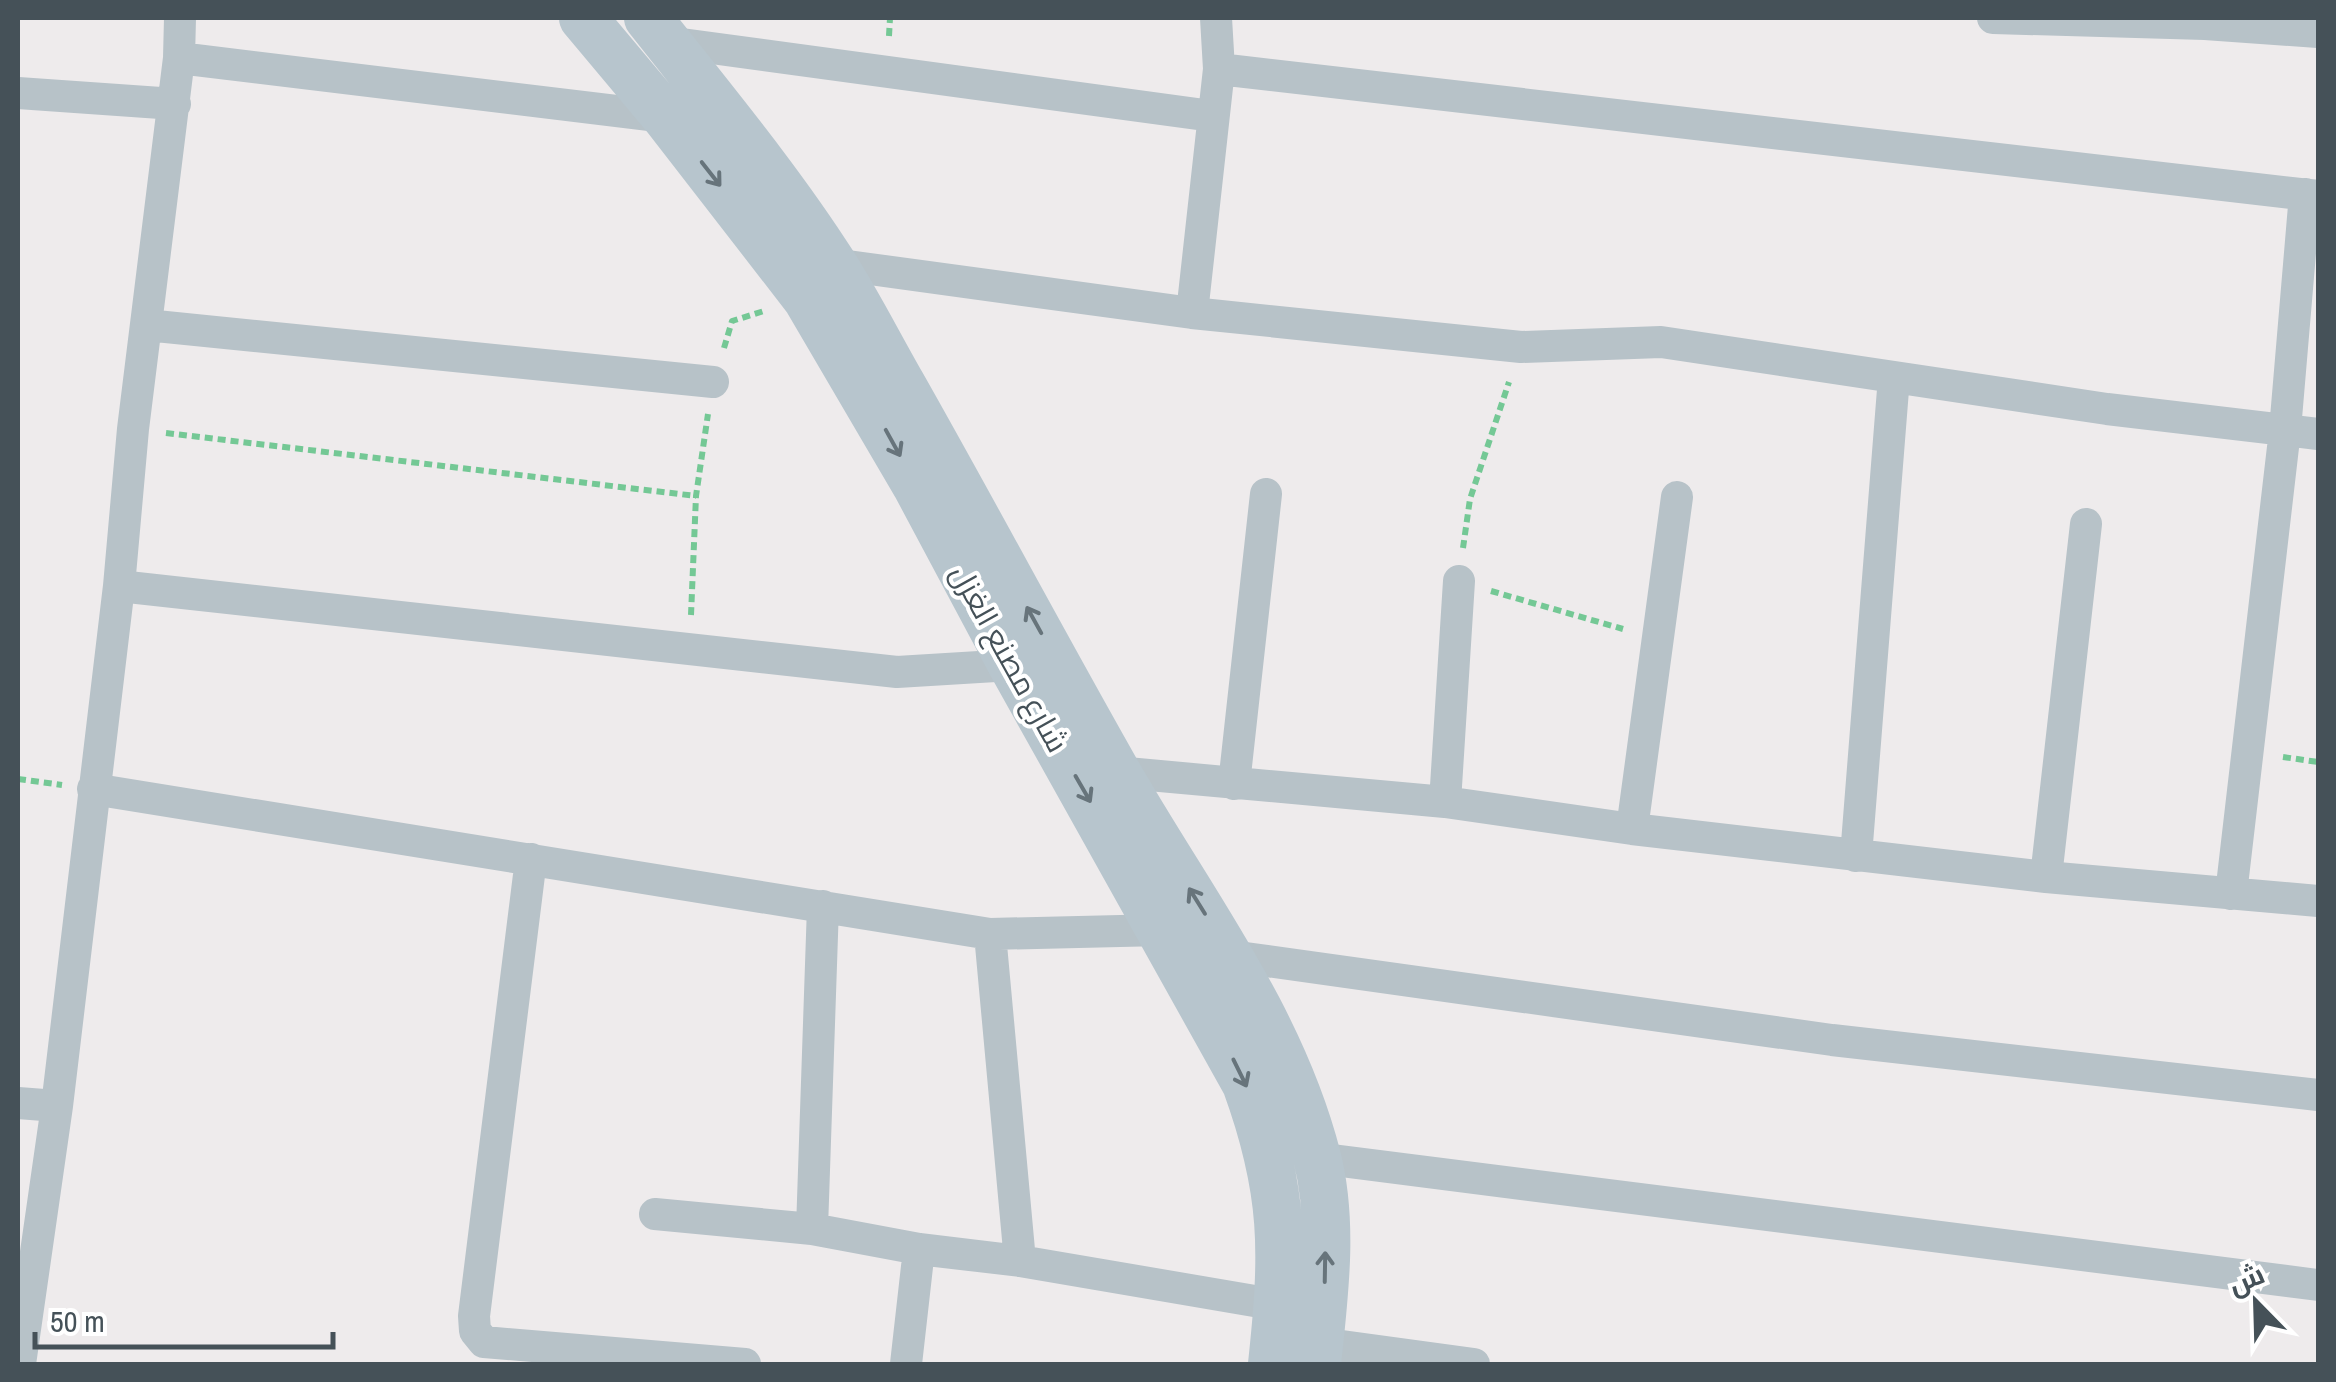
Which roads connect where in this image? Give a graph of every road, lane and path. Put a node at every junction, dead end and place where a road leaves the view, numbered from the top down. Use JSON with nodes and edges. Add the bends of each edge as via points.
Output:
{"nodes":[{"id":1,"x":180,"y":18,"type":"edge"},
{"id":2,"x":582,"y":18,"type":"edge"},
{"id":3,"x":1216,"y":18,"type":"edge"},
{"id":4,"x":1993,"y":18,"type":"edge"},
{"id":5,"x":2206,"y":21,"type":"edge"},
{"id":6,"x":658,"y":30,"type":"edge"},
{"id":7,"x":2318,"y":32,"type":"edge"},
{"id":8,"x":179,"y":58,"type":"junction"},
{"id":9,"x":1220,"y":70,"type":"junction"},
{"id":10,"x":18,"y":93,"type":"edge"},
{"id":11,"x":174,"y":104,"type":"junction"},
{"id":12,"x":1212,"y":116,"type":"junction"},
{"id":13,"x":666,"y":117,"type":"junction"},
{"id":14,"x":2312,"y":195,"type":"edge"},
{"id":15,"x":820,"y":282,"type":"junction"},
{"id":16,"x":1192,"y":313,"type":"junction"},
{"id":17,"x":146,"y":326,"type":"junction"},
{"id":18,"x":1521,"y":348,"type":"junction"},
{"id":19,"x":1894,"y":377,"type":"junction"},
{"id":20,"x":713,"y":382,"type":"junction"},
{"id":21,"x":133,"y":429,"type":"junction"},
{"id":22,"x":2284,"y":430,"type":"junction"},
{"id":23,"x":2318,"y":434,"type":"edge"},
{"id":24,"x":1266,"y":494,"type":"dead end"},
{"id":25,"x":696,"y":496,"type":"junction"},
{"id":26,"x":1677,"y":496,"type":"dead end"},
{"id":27,"x":2086,"y":524,"type":"dead end"},
{"id":28,"x":1458,"y":581,"type":"junction"},
{"id":29,"x":119,"y":586,"type":"junction"},
{"id":30,"x":1658,"y":639,"type":"junction"},
{"id":31,"x":689,"y":651,"type":"junction"},
{"id":32,"x":1012,"y":665,"type":"junction"},
{"id":33,"x":1116,"y":772,"type":"junction"},
{"id":34,"x":1234,"y":784,"type":"junction"},
{"id":35,"x":94,"y":788,"type":"junction"},
{"id":36,"x":1445,"y":802,"type":"junction"},
{"id":37,"x":1632,"y":830,"type":"junction"},
{"id":38,"x":1856,"y":856,"type":"junction"},
{"id":39,"x":531,"y":859,"type":"junction"},
{"id":40,"x":2046,"y":877,"type":"junction"},
{"id":41,"x":2231,"y":894,"type":"junction"},
{"id":42,"x":2318,"y":901,"type":"edge"},
{"id":43,"x":824,"y":906,"type":"junction"},
{"id":44,"x":1162,"y":930,"type":"junction"},
{"id":45,"x":990,"y":934,"type":"junction"},
{"id":46,"x":1231,"y":956,"type":"junction"},
{"id":47,"x":2318,"y":1096,"type":"edge"},
{"id":48,"x":18,"y":1102,"type":"edge"},
{"id":49,"x":57,"y":1106,"type":"junction"},
{"id":50,"x":1318,"y":1158,"type":"junction"},
{"id":51,"x":655,"y":1214,"type":"dead end"},
{"id":52,"x":812,"y":1229,"type":"junction"},
{"id":53,"x":919,"y":1249,"type":"junction"},
{"id":54,"x":1020,"y":1260,"type":"junction"},
{"id":55,"x":2318,"y":1285,"type":"edge"},
{"id":56,"x":1278,"y":1305,"type":"junction"},
{"id":57,"x":1319,"y":1354,"type":"edge"},
{"id":58,"x":20,"y":1364,"type":"edge"},
{"id":59,"x":733,"y":1364,"type":"edge"},
{"id":60,"x":906,"y":1364,"type":"edge"},
{"id":61,"x":1272,"y":1364,"type":"edge"},
{"id":62,"x":1474,"y":1364,"type":"edge"}],
"edges":[{"from":1,"to":8,"type":"street"},
{"from":2,"to":13,"type":"street","name":"شارع مصنع الغزل"},
{"from":3,"to":9,"type":"street"},
{"from":4,"to":5,"type":"street"},
{"from":5,"to":7,"type":"street"},
{"from":6,"to":12,"type":"street"},
{"from":6,"to":15,"type":"street","name":"شارع مصنع الغزل","via":[[757,156]]},
{"from":8,"to":11,"type":"street"},
{"from":8,"to":13,"type":"street"},
{"from":9,"to":12,"type":"street"},
{"from":9,"to":14,"type":"street"},
{"from":10,"to":11,"type":"street"},
{"from":11,"to":17,"type":"street"},
{"from":12,"to":16,"type":"street"},
{"from":13,"to":15,"type":"street","name":"شارع مصنع الغزل","one_way":true},
{"from":14,"to":22,"type":"street"},
{"from":15,"to":16,"type":"street"},
{"from":15,"to":20,"type":"path","via":[[732,320]]},
{"from":15,"to":32,"type":"street","name":"شارع مصنع الغزل","one_way":true,"via":[[908,470]]},
{"from":33,"to":15,"type":"street","name":"شارع مصنع الغزل","one_way":true,"via":[[975,513]]},
{"from":16,"to":18,"type":"street"},
{"from":17,"to":20,"type":"street"},
{"from":17,"to":21,"type":"street"},
{"from":18,"to":19,"type":"street","via":[[1661,342]]},
{"from":18,"to":28,"type":"path","via":[[1470,500]]},
{"from":19,"to":22,"type":"street"},
{"from":19,"to":38,"type":"street"},
{"from":20,"to":25,"type":"path"},
{"from":21,"to":25,"type":"path"},
{"from":21,"to":29,"type":"street"},
{"from":22,"to":23,"type":"street"},
{"from":22,"to":41,"type":"street"},
{"from":24,"to":34,"type":"street"},
{"from":25,"to":31,"type":"path"},
{"from":26,"to":30,"type":"street"},
{"from":27,"to":40,"type":"street"},
{"from":28,"to":30,"type":"path"},
{"from":28,"to":36,"type":"street"},
{"from":29,"to":31,"type":"street"},
{"from":29,"to":35,"type":"street"},
{"from":30,"to":37,"type":"street"},
{"from":31,"to":32,"type":"street","via":[[897,672]]},
{"from":32,"to":44,"type":"street","name":"شارع مصنع الغزل","one_way":true},
{"from":33,"to":34,"type":"street"},
{"from":46,"to":33,"type":"street","name":"شارع مصنع الغزل","one_way":true},
{"from":34,"to":36,"type":"street"},
{"from":35,"to":39,"type":"street"},
{"from":35,"to":49,"type":"street"},
{"from":36,"to":37,"type":"street"},
{"from":37,"to":38,"type":"street"},
{"from":38,"to":40,"type":"street"},
{"from":39,"to":43,"type":"street"},
{"from":39,"to":59,"type":"street","via":[[475,1331],[484,1342]]},
{"from":40,"to":41,"type":"street"},
{"from":41,"to":42,"type":"street"},
{"from":43,"to":45,"type":"street"},
{"from":43,"to":52,"type":"street"},
{"from":44,"to":45,"type":"street"},
{"from":44,"to":56,"type":"street","name":"شارع مصنع الغزل","one_way":true,"via":[[1246,1084],[1265,1137],[1280,1230]]},
{"from":45,"to":54,"type":"street"},
{"from":46,"to":47,"type":"street","via":[[1832,1040]]},
{"from":46,"to":50,"type":"street","name":"شارع مصنع الغزل","via":[[1268,1028]]},
{"from":48,"to":49,"type":"street"},
{"from":49,"to":58,"type":"street"},
{"from":50,"to":55,"type":"street"},
{"from":57,"to":50,"type":"street","name":"شارع مصنع الغزل","one_way":true,"via":[[1325,1219]]},
{"from":51,"to":52,"type":"street"},
{"from":52,"to":53,"type":"street"},
{"from":53,"to":54,"type":"street"},
{"from":53,"to":60,"type":"street"},
{"from":54,"to":56,"type":"street"},
{"from":56,"to":61,"type":"street","name":"شارع مصنع الغزل"},
{"from":57,"to":62,"type":"street"}]}
